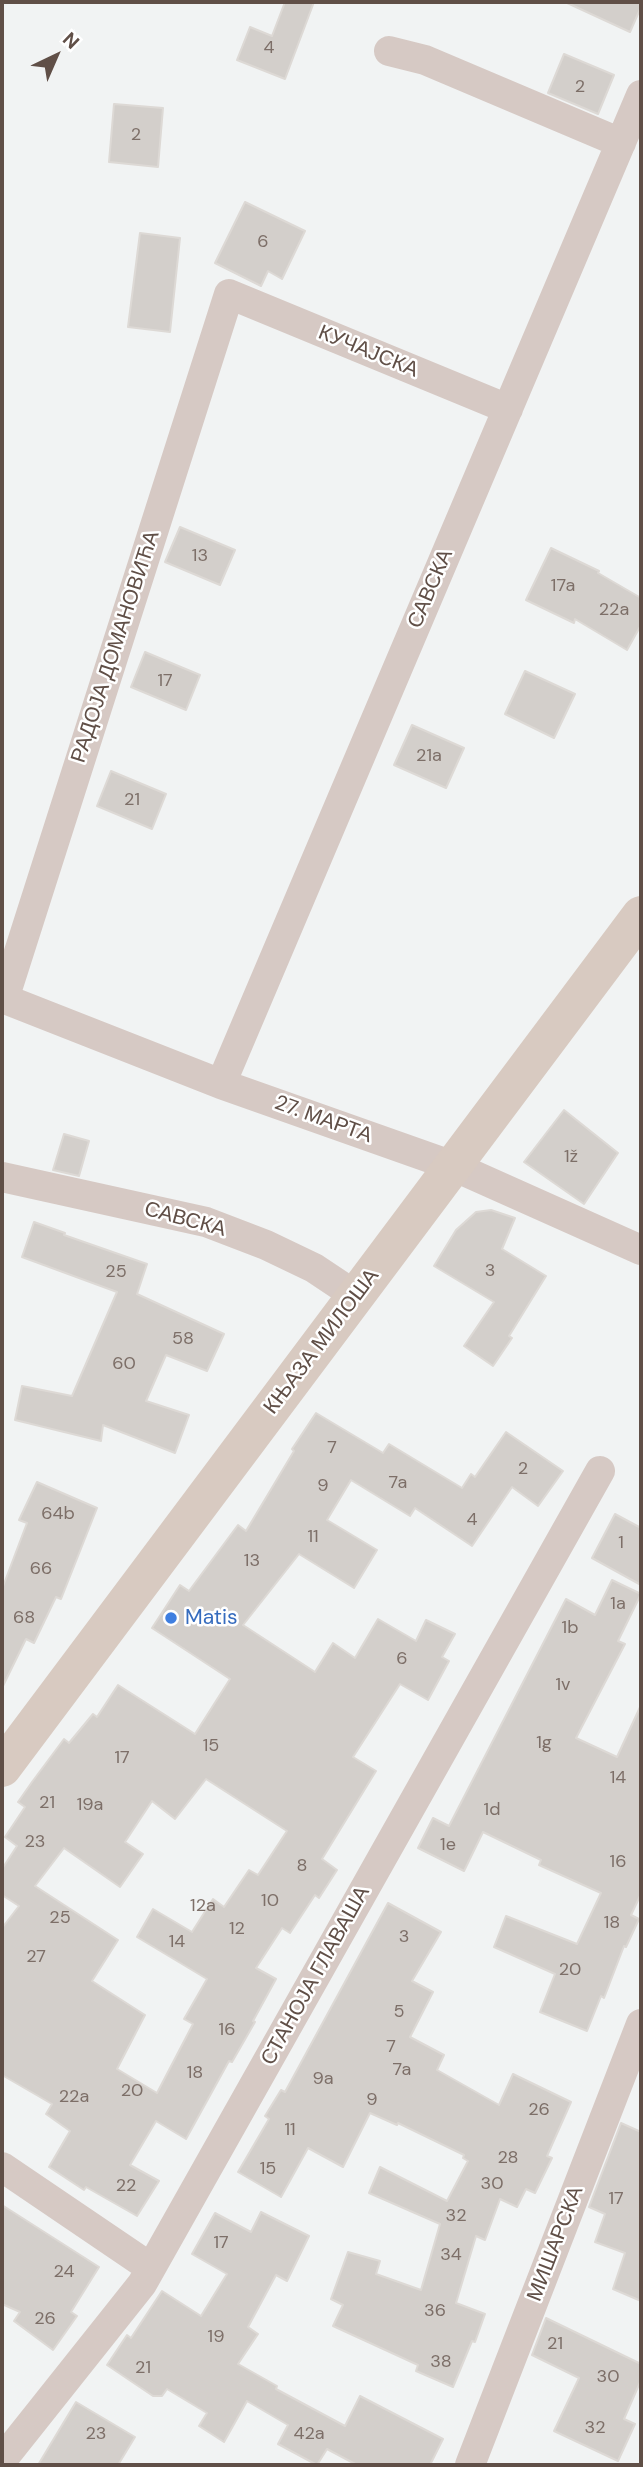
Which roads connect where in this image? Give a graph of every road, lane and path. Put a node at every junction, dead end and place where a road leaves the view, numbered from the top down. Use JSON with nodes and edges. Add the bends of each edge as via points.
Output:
{"nodes":[{"id":1,"x":390,"y":51,"type":"dead end"},
{"id":2,"x":641,"y":95,"type":"edge"},
{"id":3,"x":621,"y":143,"type":"junction"},
{"id":4,"x":229,"y":294,"type":"joint"},
{"id":5,"x":508,"y":409,"type":"junction"},
{"id":6,"x":641,"y":915,"type":"edge"},
{"id":7,"x":3,"y":999,"type":"edge"},
{"id":8,"x":221,"y":1084,"type":"junction"},
{"id":9,"x":453,"y":1166,"type":"junction"},
{"id":10,"x":2,"y":1177,"type":"edge"},
{"id":11,"x":641,"y":1250,"type":"edge"},
{"id":12,"x":356,"y":1296,"type":"junction"},
{"id":13,"x":600,"y":1471,"type":"dead end"},
{"id":14,"x":2,"y":1768,"type":"edge"},
{"id":15,"x":641,"y":2024,"type":"edge"},
{"id":16,"x":2,"y":2167,"type":"edge"},
{"id":17,"x":151,"y":2267,"type":"junction"},
{"id":18,"x":2,"y":2460,"type":"edge"},
{"id":19,"x":470,"y":2465,"type":"edge"}],
"edges":[{"from":1,"to":3,"type":"street","via":[[425,60]]},
{"from":2,"to":3,"type":"street","name":"САВСКА"},
{"from":3,"to":5,"type":"street","name":"САВСКА"},
{"from":4,"to":5,"type":"street","name":"КУЧАЈСКА"},
{"from":4,"to":7,"type":"street","name":"РАДОЈА ДОМАНОВИЋА"},
{"from":5,"to":8,"type":"street","name":"САВСКА"},
{"from":6,"to":9,"type":"main road","name":"КЊАЗА МИЛОША"},
{"from":7,"to":8,"type":"street","name":"27. МАРТА"},
{"from":8,"to":9,"type":"street","name":"27. МАРТА"},
{"from":9,"to":11,"type":"street","name":"27. МАРТА"},
{"from":9,"to":12,"type":"main road","name":"КЊАЗА МИЛОША"},
{"from":10,"to":12,"type":"street","name":"САВСКА","via":[[206,1222],[314,1268]]},
{"from":12,"to":14,"type":"main road","name":"КЊАЗА МИЛОША"},
{"from":13,"to":17,"type":"street","name":"СТАНОЈА ГЛАВАША"},
{"from":15,"to":19,"type":"street","name":"МИШАРСКА"},
{"from":16,"to":17,"type":"street"},
{"from":17,"to":18,"type":"street","name":"СТАНОЈА ГЛАВАША"}]}
